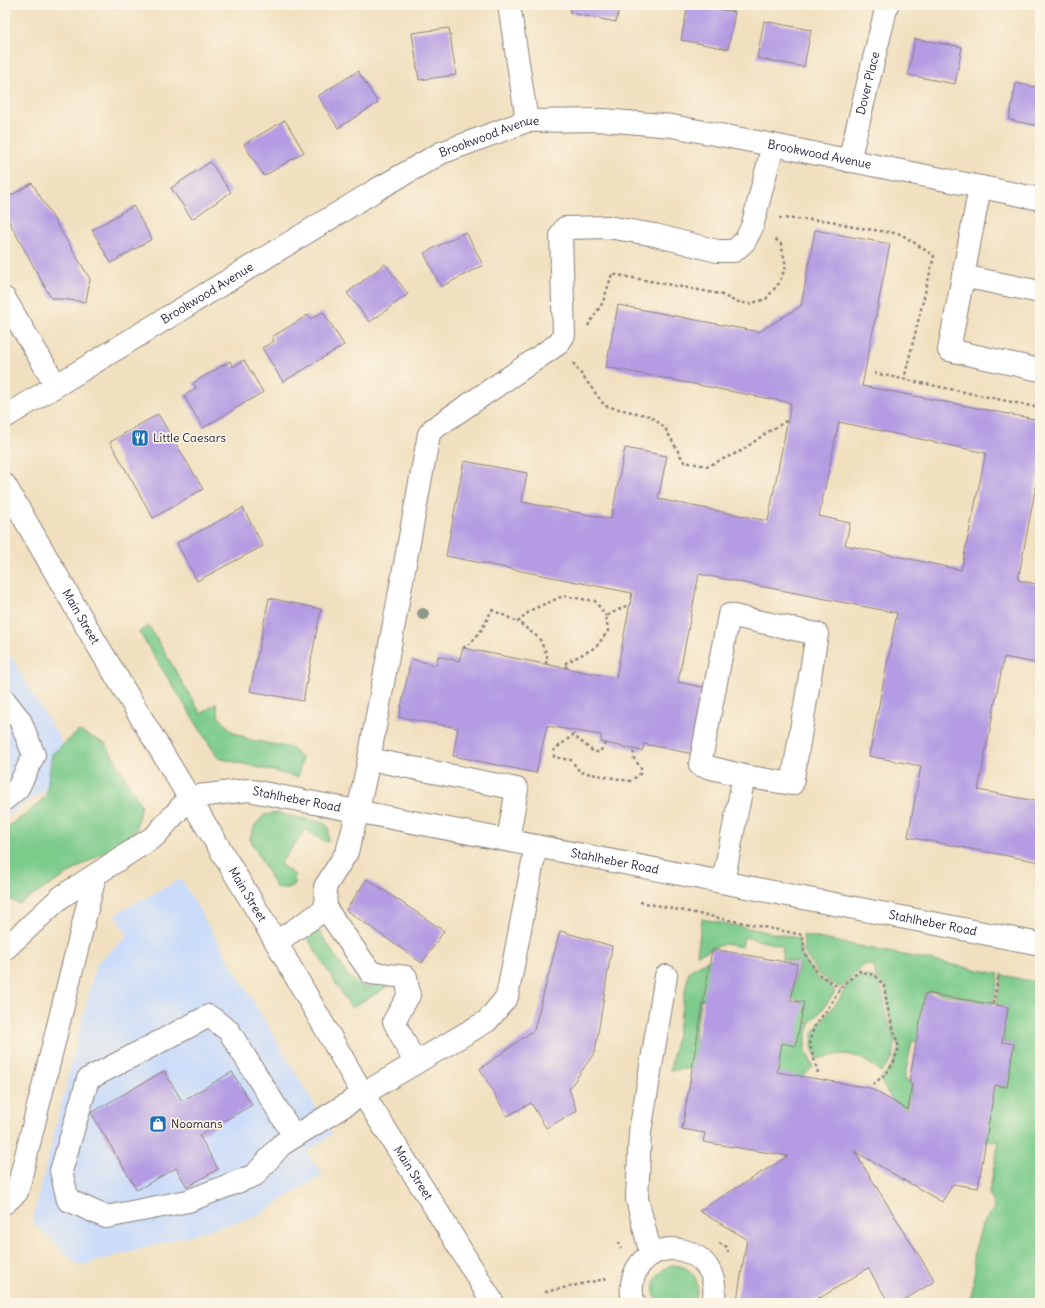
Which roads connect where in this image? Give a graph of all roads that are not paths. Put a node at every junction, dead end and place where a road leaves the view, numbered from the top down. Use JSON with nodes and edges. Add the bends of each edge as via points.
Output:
{"nodes":[{"id":1,"x":510,"y":5,"type":"edge"},
{"id":2,"x":887,"y":5,"type":"edge"},
{"id":3,"x":527,"y":121,"type":"junction"},
{"id":4,"x":773,"y":145,"type":"junction"},
{"id":5,"x":849,"y":161,"type":"junction"},
{"id":6,"x":980,"y":187,"type":"junction"},
{"id":7,"x":1040,"y":199,"type":"edge"},
{"id":8,"x":963,"y":276,"type":"junction"},
{"id":9,"x":1040,"y":292,"type":"edge"},
{"id":10,"x":5,"y":299,"type":"edge"},
{"id":11,"x":1040,"y":370,"type":"edge"},
{"id":12,"x":56,"y":385,"type":"junction"},
{"id":13,"x":5,"y":417,"type":"edge"},
{"id":14,"x":5,"y":485,"type":"edge"},
{"id":15,"x":5,"y":701,"type":"edge"},
{"id":16,"x":369,"y":758,"type":"junction"},
{"id":17,"x":744,"y":776,"type":"junction"},
{"id":18,"x":190,"y":797,"type":"junction"},
{"id":19,"x":5,"y":799,"type":"edge"},
{"id":20,"x":358,"y":811,"type":"junction"},
{"id":21,"x":508,"y":840,"type":"junction"},
{"id":22,"x":536,"y":846,"type":"junction"},
{"id":23,"x":95,"y":876,"type":"junction"},
{"id":24,"x":724,"y":882,"type":"junction"},
{"id":25,"x":326,"y":909,"type":"junction"},
{"id":26,"x":276,"y":942,"type":"junction"},
{"id":27,"x":7,"y":943,"type":"edge"},
{"id":28,"x":1040,"y":944,"type":"edge"},
{"id":29,"x":666,"y":976,"type":"dead end"},
{"id":30,"x":415,"y":1063,"type":"junction"},
{"id":31,"x":363,"y":1094,"type":"junction"},
{"id":32,"x":294,"y":1136,"type":"junction"},
{"id":33,"x":5,"y":1203,"type":"edge"},
{"id":34,"x":651,"y":1255,"type":"junction"},
{"id":35,"x":493,"y":1303,"type":"edge"},
{"id":36,"x":634,"y":1303,"type":"edge"},
{"id":37,"x":713,"y":1303,"type":"edge"}],
"edges":[{"from":1,"to":3,"type":"street"},
{"from":2,"to":5,"type":"street","name":"Dover Place"},
{"from":3,"to":4,"type":"street","name":"Brookwood Avenue","via":[[604,120],[672,126]]},
{"from":3,"to":12,"type":"street","name":"Brookwood Avenue","via":[[441,153],[369,194]]},
{"from":4,"to":5,"type":"street","name":"Brookwood Avenue"},
{"from":4,"to":16,"type":"street","via":[[752,227],[745,242],[734,251],[717,251],[656,235],[608,227],[565,228],[561,235],[564,335],[558,344],[432,429],[429,434]]},
{"from":5,"to":6,"type":"street","name":"Brookwood Avenue"},
{"from":6,"to":7,"type":"street","name":"Brookwood Avenue"},
{"from":6,"to":8,"type":"street"},
{"from":8,"to":9,"type":"street"},
{"from":8,"to":11,"type":"street","via":[[949,350]]},
{"from":10,"to":12,"type":"street"},
{"from":12,"to":13,"type":"street","name":"Brookwood Avenue"},
{"from":14,"to":18,"type":"street","name":"Main Street","via":[[89,631]]},
{"from":15,"to":19,"type":"street","via":[[20,720],[34,755],[18,788]]},
{"from":16,"to":20,"type":"street"},
{"from":16,"to":21,"type":"street","via":[[517,789]]},
{"from":17,"to":17,"type":"street","via":[[792,784],[817,634],[729,615],[700,765]]},
{"from":17,"to":24,"type":"street"},
{"from":18,"to":20,"type":"street","name":"Stahlheber Road","via":[[248,790]]},
{"from":18,"to":23,"type":"street","via":[[155,836]]},
{"from":18,"to":26,"type":"street","name":"Main Street"},
{"from":20,"to":21,"type":"street","name":"Stahlheber Road"},
{"from":20,"to":25,"type":"street","via":[[347,852],[325,887]]},
{"from":21,"to":22,"type":"street","name":"Stahlheber Road"},
{"from":22,"to":24,"type":"street","name":"Stahlheber Road"},
{"from":22,"to":30,"type":"street","via":[[508,997],[487,1021]]},
{"from":23,"to":27,"type":"street","via":[[62,897]]},
{"from":23,"to":33,"type":"street","via":[[17,1192]]},
{"from":24,"to":28,"type":"street","name":"Stahlheber Road"},
{"from":25,"to":26,"type":"street"},
{"from":25,"to":30,"type":"street","via":[[371,973],[406,977],[409,995],[394,1021]]},
{"from":26,"to":31,"type":"street","name":"Main Street"},
{"from":29,"to":34,"type":"street","via":[[640,1139],[637,1199]]},
{"from":30,"to":31,"type":"street"},
{"from":31,"to":32,"type":"street"},
{"from":31,"to":35,"type":"street","name":"Main Street"},
{"from":32,"to":32,"type":"street","via":[[281,1145],[255,1175],[188,1201],[106,1217],[68,1200],[61,1171],[88,1079],[209,1016],[229,1032]]},
{"from":34,"to":36,"type":"street","via":[[635,1274],[632,1286]]},
{"from":34,"to":37,"type":"street","via":[[676,1248],[700,1258],[709,1268],[714,1280]]}]}
